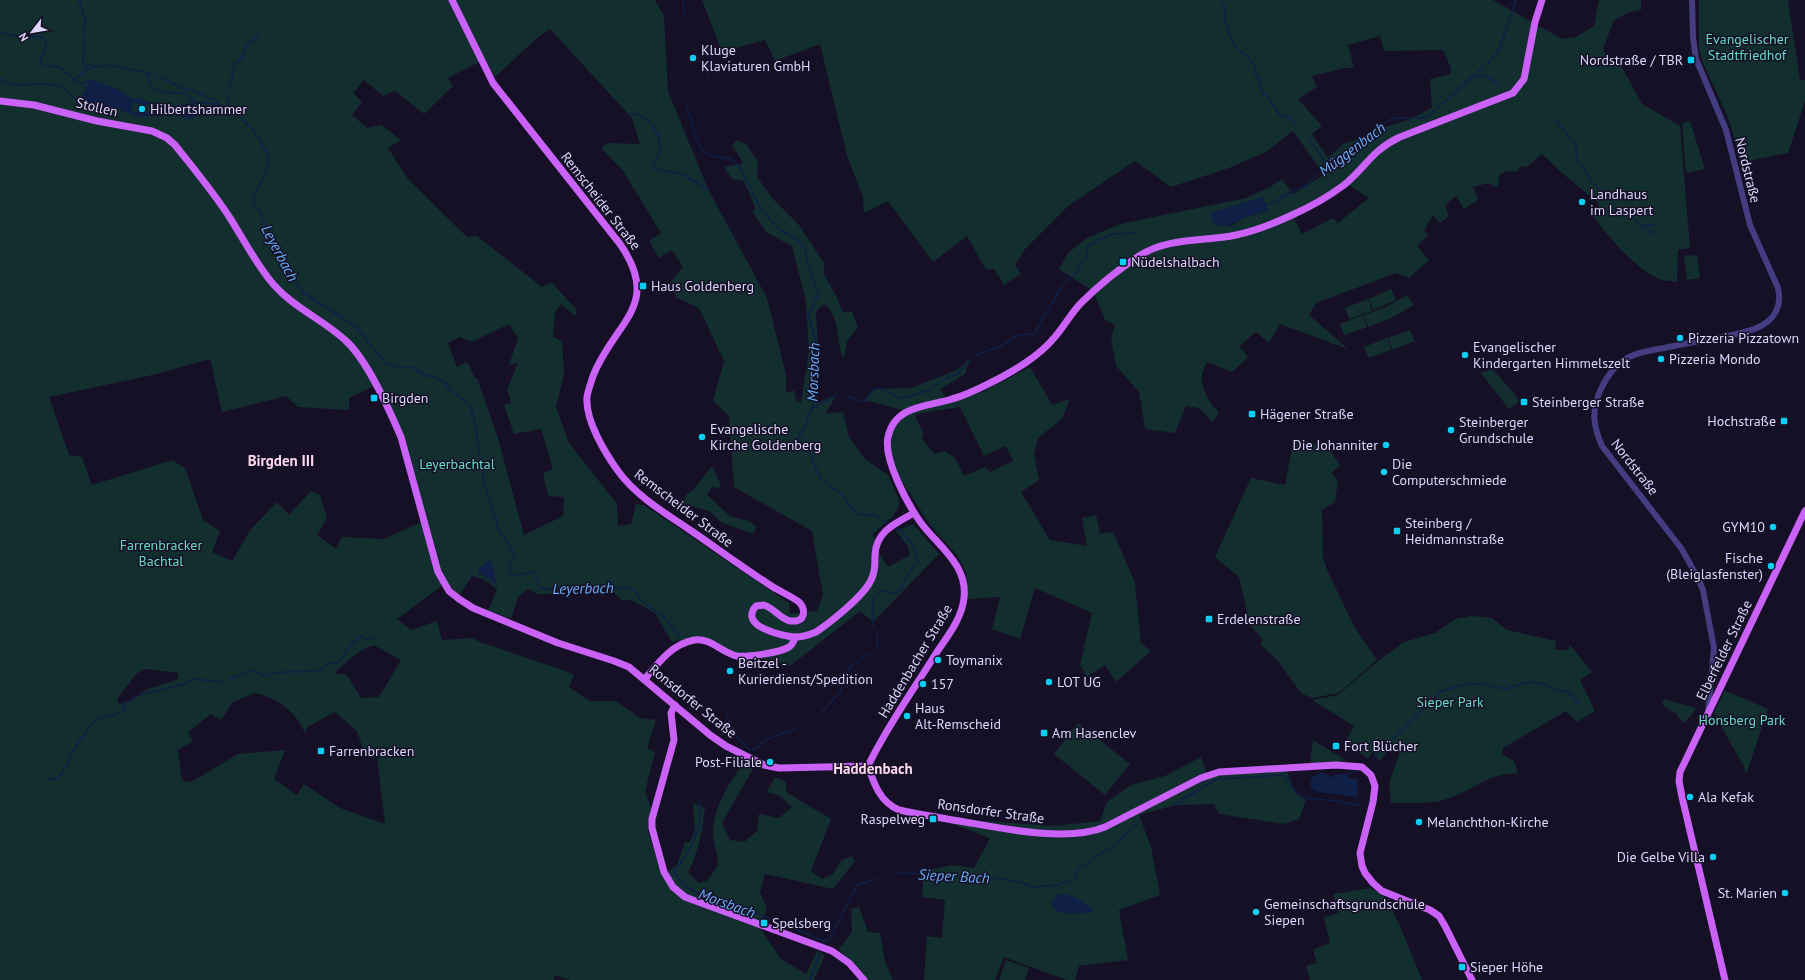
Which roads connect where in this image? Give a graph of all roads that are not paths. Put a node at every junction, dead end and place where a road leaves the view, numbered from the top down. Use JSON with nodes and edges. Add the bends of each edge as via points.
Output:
{"nodes":[{"id":1,"x":452,"y":0,"type":"edge"},
{"id":2,"x":1542,"y":0,"type":"edge"},
{"id":3,"x":1692,"y":0,"type":"edge"},
{"id":4,"x":0,"y":101,"type":"edge"},
{"id":5,"x":196,"y":172,"type":"joint"},
{"id":6,"x":1805,"y":511,"type":"edge"},
{"id":7,"x":914,"y":513,"type":"junction"},
{"id":8,"x":795,"y":637,"type":"junction"},
{"id":9,"x":645,"y":679,"type":"junction"},
{"id":10,"x":674,"y":705,"type":"junction"},
{"id":11,"x":1708,"y":714,"type":"junction"},
{"id":12,"x":868,"y":766,"type":"junction"},
{"id":13,"x":864,"y":980,"type":"edge"},
{"id":14,"x":1472,"y":980,"type":"edge"},
{"id":15,"x":1725,"y":980,"type":"edge"}],
"edges":[{"from":1,"to":8,"type":"main road","name":"Remscheider Straße","via":[[493,83],[632,262],[637,287],[632,311],[601,360],[588,393],[589,411],[603,448],[623,479],[643,496],[800,604],[803,614],[802,618],[796,621],[787,620],[764,605],[756,606],[752,615],[753,621],[760,627]]},
{"from":2,"to":7,"type":"main road","name":"Haddenbacher Straße","via":[[1524,80],[1513,93],[1390,142],[1374,154],[1345,184],[1291,216],[1238,234],[1169,244],[1143,253],[1082,301],[1051,342],[1023,364],[968,394],[919,406],[901,415],[891,429],[888,452],[893,470]]},
{"from":3,"to":11,"type":"street","name":"Nordstraße","via":[[1696,59],[1726,130],[1750,225],[1778,288],[1779,306],[1768,321],[1750,330],[1658,349],[1628,358],[1612,370],[1603,384],[1593,415],[1602,446],[1681,548],[1703,590],[1714,648]]},
{"from":4,"to":5,"type":"main road","name":"Stollen","via":[[34,105],[161,134]]},
{"from":5,"to":9,"type":"main road","name":"Ronsdorfer Straße","via":[[226,212],[272,283],[290,302],[345,340],[367,368],[401,437],[434,560],[449,590],[473,608],[558,643],[624,664]]},
{"from":6,"to":11,"type":"main road","name":"Elberfelder Straße"},
{"from":7,"to":8,"type":"main road","via":[[882,534],[876,545],[874,572],[868,586],[816,632]]},
{"from":7,"to":12,"type":"main road","name":"Haddenbacher Straße","via":[[958,568],[964,584],[963,603],[955,623]]},
{"from":8,"to":9,"type":"main road","via":[[792,644],[785,649],[744,656],[732,654],[706,640],[692,640],[667,653]]},
{"from":9,"to":10,"type":"main road","name":"Ronsdorfer Straße"},
{"from":10,"to":12,"type":"main road","name":"Ronsdorfer Straße","via":[[718,741],[764,765],[779,768]]},
{"from":10,"to":13,"type":"main road","via":[[671,713],[674,740],[652,823],[660,860],[670,882],[681,894],[693,900],[835,953],[849,963]]},
{"from":11,"to":15,"type":"main road","name":"Elberfelder Straße","via":[[1682,765],[1679,781]]},
{"from":12,"to":14,"type":"main road","name":"Ronsdorfer Straße","via":[[879,793],[890,806],[899,810],[1011,830],[1076,834],[1090,833],[1105,827],[1201,778],[1219,772],[1336,765],[1361,767],[1371,775],[1375,786],[1361,846],[1362,866],[1373,883],[1382,891],[1439,916]]}]}
